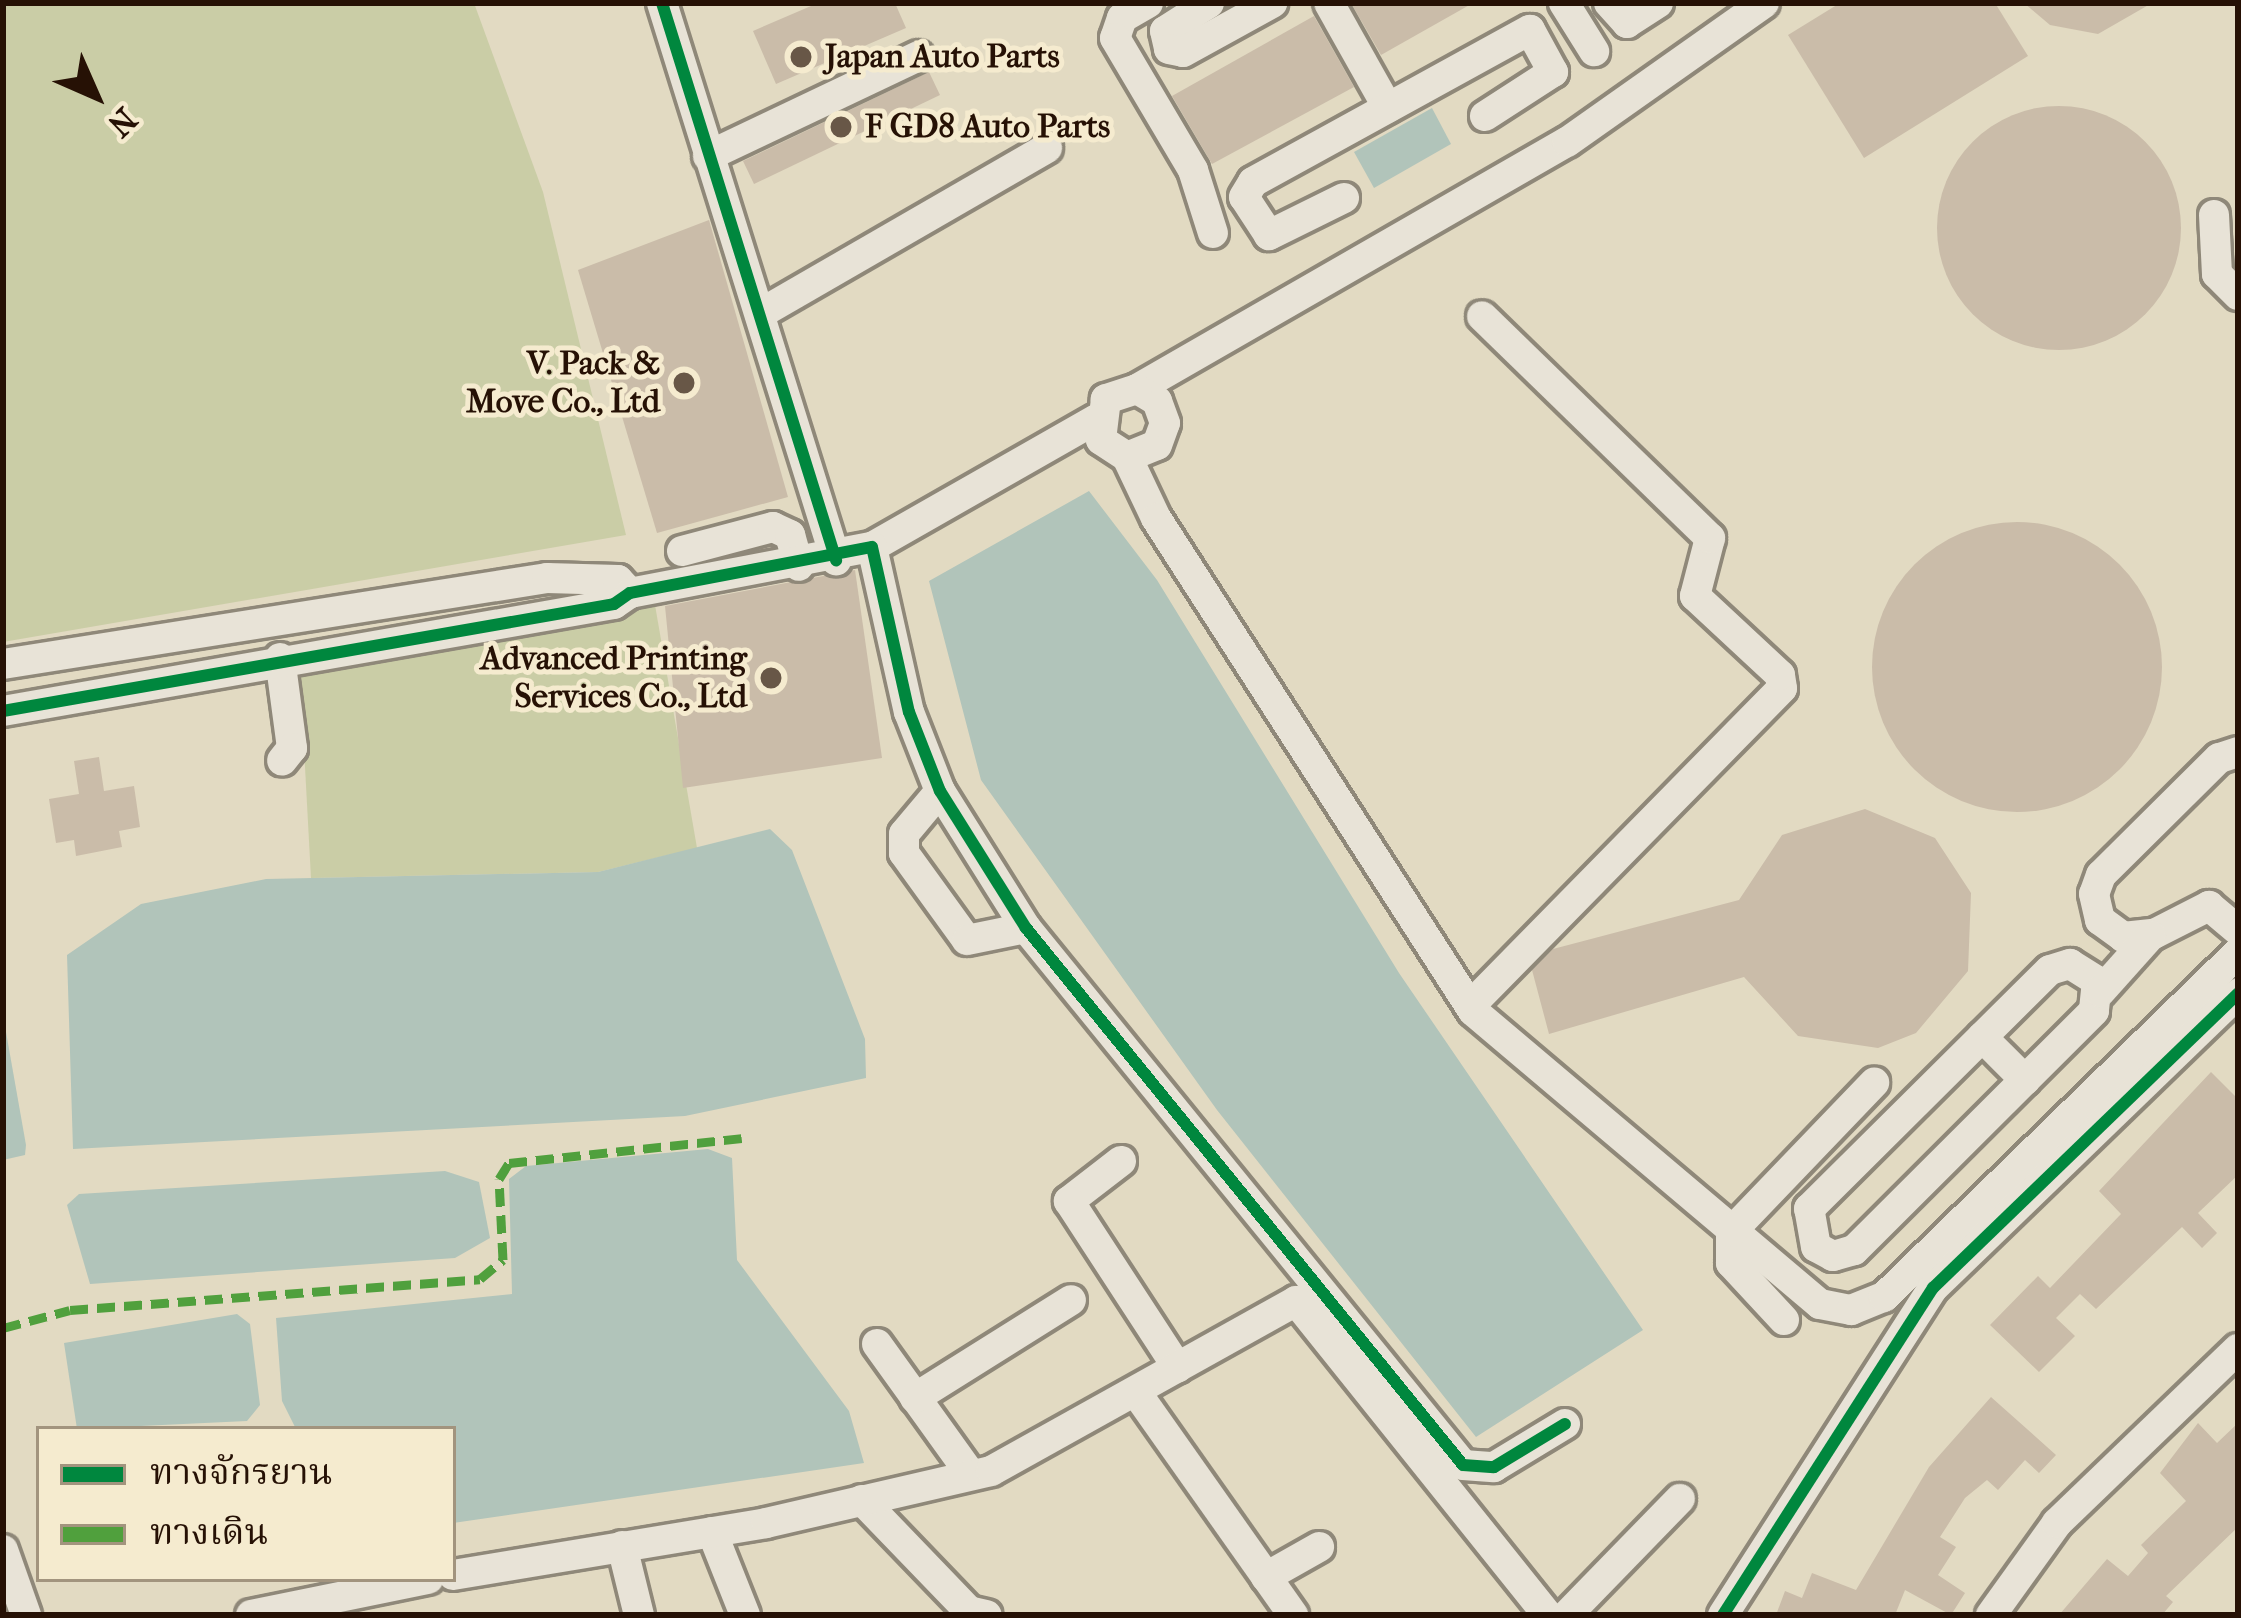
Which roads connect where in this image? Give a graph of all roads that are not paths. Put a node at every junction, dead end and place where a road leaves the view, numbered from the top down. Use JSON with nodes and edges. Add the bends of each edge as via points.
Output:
{"nodes":[{"id":1,"x":662,"y":3,"type":"edge"},
{"id":2,"x":1148,"y":3,"type":"edge"},
{"id":3,"x":1209,"y":3,"type":"edge"},
{"id":4,"x":1272,"y":3,"type":"edge"},
{"id":5,"x":1329,"y":3,"type":"edge"},
{"id":6,"x":1564,"y":3,"type":"edge"},
{"id":7,"x":1609,"y":3,"type":"edge"},
{"id":8,"x":1658,"y":3,"type":"edge"},
{"id":9,"x":1764,"y":3,"type":"edge"},
{"id":10,"x":1594,"y":51,"type":"dead end"},
{"id":11,"x":919,"y":56,"type":"dead end"},
{"id":12,"x":1388,"y":108,"type":"junction"},
{"id":13,"x":1485,"y":116,"type":"dead end"},
{"id":14,"x":1047,"y":148,"type":"dead end"},
{"id":15,"x":708,"y":156,"type":"junction"},
{"id":16,"x":1345,"y":198,"type":"dead end"},
{"id":17,"x":2214,"y":215,"type":"dead end"},
{"id":18,"x":1213,"y":232,"type":"dead end"},
{"id":19,"x":2238,"y":295,"type":"edge"},
{"id":20,"x":763,"y":312,"type":"junction"},
{"id":21,"x":1482,"y":316,"type":"dead end"},
{"id":22,"x":1137,"y":389,"type":"junction"},
{"id":23,"x":1096,"y":419,"type":"junction"},
{"id":24,"x":1127,"y":457,"type":"junction"},
{"id":25,"x":872,"y":547,"type":"junction"},
{"id":26,"x":682,"y":551,"type":"dead end"},
{"id":27,"x":836,"y":560,"type":"junction"},
{"id":28,"x":799,"y":566,"type":"junction"},
{"id":29,"x":630,"y":592,"type":"junction"},
{"id":30,"x":280,"y":658,"type":"junction"},
{"id":31,"x":3,"y":664,"type":"edge"},
{"id":32,"x":3,"y":711,"type":"edge"},
{"id":33,"x":2238,"y":752,"type":"edge"},
{"id":34,"x":282,"y":761,"type":"dead end"},
{"id":35,"x":940,"y":791,"type":"junction"},
{"id":36,"x":1026,"y":928,"type":"junction"},
{"id":37,"x":2238,"y":930,"type":"edge"},
{"id":38,"x":2151,"y":935,"type":"junction"},
{"id":39,"x":2238,"y":953,"type":"edge"},
{"id":40,"x":2100,"y":992,"type":"junction"},
{"id":41,"x":2238,"y":993,"type":"edge"},
{"id":42,"x":1470,"y":1006,"type":"junction"},
{"id":43,"x":1982,"y":1037,"type":"junction"},
{"id":44,"x":2025,"y":1080,"type":"junction"},
{"id":45,"x":1874,"y":1083,"type":"dead end"},
{"id":46,"x":1121,"y":1161,"type":"dead end"},
{"id":47,"x":1920,"y":1185,"type":"junction"},
{"id":48,"x":1958,"y":1222,"type":"junction"},
{"id":49,"x":1731,"y":1232,"type":"junction"},
{"id":50,"x":1071,"y":1300,"type":"dead end"},
{"id":51,"x":1784,"y":1320,"type":"dead end"},
{"id":52,"x":877,"y":1344,"type":"dead end"},
{"id":53,"x":2238,"y":1349,"type":"edge"},
{"id":54,"x":1178,"y":1368,"type":"junction"},
{"id":55,"x":1138,"y":1395,"type":"junction"},
{"id":56,"x":915,"y":1398,"type":"junction"},
{"id":57,"x":1565,"y":1424,"type":"dead end"},
{"id":58,"x":970,"y":1475,"type":"junction"},
{"id":59,"x":1680,"y":1499,"type":"dead end"},
{"id":60,"x":862,"y":1500,"type":"junction"},
{"id":61,"x":712,"y":1532,"type":"junction"},
{"id":62,"x":622,"y":1546,"type":"junction"},
{"id":63,"x":1318,"y":1547,"type":"dead end"},
{"id":64,"x":3,"y":1550,"type":"edge"},
{"id":65,"x":456,"y":1574,"type":"edge"},
{"id":66,"x":1266,"y":1577,"type":"junction"},
{"id":67,"x":413,"y":1582,"type":"edge"},
{"id":68,"x":972,"y":1614,"type":"edge"},
{"id":69,"x":26,"y":1615,"type":"edge"},
{"id":70,"x":251,"y":1615,"type":"edge"},
{"id":71,"x":639,"y":1615,"type":"edge"},
{"id":72,"x":745,"y":1615,"type":"edge"},
{"id":73,"x":1293,"y":1615,"type":"edge"},
{"id":74,"x":1548,"y":1615,"type":"edge"},
{"id":75,"x":1567,"y":1615,"type":"edge"},
{"id":76,"x":1723,"y":1615,"type":"edge"},
{"id":77,"x":1991,"y":1615,"type":"edge"}],
"edges":[{"from":1,"to":15,"type":"street"},
{"from":2,"to":18,"type":"street","via":[[1122,18],[1115,38],[1193,170]]},
{"from":3,"to":4,"type":"street","via":[[1165,32],[1169,49],[1183,52]]},
{"from":5,"to":12,"type":"street"},
{"from":6,"to":10,"type":"street"},
{"from":7,"to":8,"type":"street","via":[[1627,23]]},
{"from":9,"to":22,"type":"street","via":[[1567,142]]},
{"from":11,"to":15,"type":"street"},
{"from":12,"to":13,"type":"street","via":[[1529,30],[1553,72]]},
{"from":12,"to":16,"type":"street","via":[[1253,182],[1244,197],[1269,235]]},
{"from":14,"to":20,"type":"street"},
{"from":15,"to":20,"type":"street"},
{"from":17,"to":19,"type":"street","via":[[2217,274]]},
{"from":20,"to":27,"type":"street"},
{"from":21,"to":42,"type":"street","via":[[1709,538],[1695,596],[1780,675],[1782,688]]},
{"from":22,"to":23,"type":"street","via":[[1114,393]]},
{"from":22,"to":24,"type":"street","via":[[1157,401],[1165,423],[1157,445]]},
{"from":23,"to":24,"type":"street","via":[[1107,449]]},
{"from":23,"to":25,"type":"street"},
{"from":24,"to":42,"type":"street","via":[[1169,538]]},
{"from":25,"to":27,"type":"street"},
{"from":25,"to":35,"type":"street","via":[[909,712]]},
{"from":26,"to":28,"type":"street","via":[[773,527],[790,535]]},
{"from":27,"to":28,"type":"street"},
{"from":28,"to":29,"type":"street"},
{"from":29,"to":30,"type":"street","via":[[614,604]]},
{"from":29,"to":31,"type":"street","via":[[618,580],[547,578]]},
{"from":30,"to":32,"type":"street"},
{"from":30,"to":34,"type":"street","via":[[292,748]]},
{"from":33,"to":38,"type":"street","via":[[2219,758],[2098,879],[2103,925],[2123,937]]},
{"from":35,"to":36,"type":"street"},
{"from":35,"to":36,"type":"street","via":[[904,834],[904,853],[968,940]]},
{"from":36,"to":57,"type":"street","via":[[1463,1465],[1494,1467]]},
{"from":37,"to":38,"type":"street","via":[[2209,906]]},
{"from":38,"to":40,"type":"street"},
{"from":39,"to":48,"type":"street"},
{"from":40,"to":43,"type":"street","via":[[2080,967],[2060,965]]},
{"from":40,"to":44,"type":"street","via":[[2094,1011]]},
{"from":41,"to":76,"type":"street","via":[[1933,1288]]},
{"from":42,"to":49,"type":"street"},
{"from":43,"to":44,"type":"street"},
{"from":43,"to":47,"type":"street","via":[[1808,1209],[1809,1238],[1843,1255]]},
{"from":44,"to":47,"type":"street"},
{"from":45,"to":49,"type":"street"},
{"from":46,"to":54,"type":"street","via":[[1076,1191],[1072,1209]]},
{"from":47,"to":48,"type":"street"},
{"from":48,"to":49,"type":"street","via":[[1884,1297],[1851,1310],[1811,1300]]},
{"from":49,"to":51,"type":"street","via":[[1731,1263]]},
{"from":50,"to":56,"type":"street"},
{"from":52,"to":56,"type":"street"},
{"from":53,"to":77,"type":"street","via":[[2057,1523]]},
{"from":54,"to":55,"type":"street"},
{"from":54,"to":74,"type":"street","via":[[1295,1301]]},
{"from":55,"to":58,"type":"street"},
{"from":55,"to":66,"type":"street"},
{"from":56,"to":58,"type":"street"},
{"from":58,"to":60,"type":"street"},
{"from":59,"to":75,"type":"street"},
{"from":60,"to":61,"type":"street"},
{"from":60,"to":68,"type":"street"},
{"from":61,"to":62,"type":"street"},
{"from":61,"to":72,"type":"street"},
{"from":62,"to":65,"type":"street"},
{"from":62,"to":71,"type":"street"},
{"from":63,"to":66,"type":"street"},
{"from":64,"to":69,"type":"street"},
{"from":66,"to":73,"type":"street"},
{"from":67,"to":70,"type":"street"}]}
